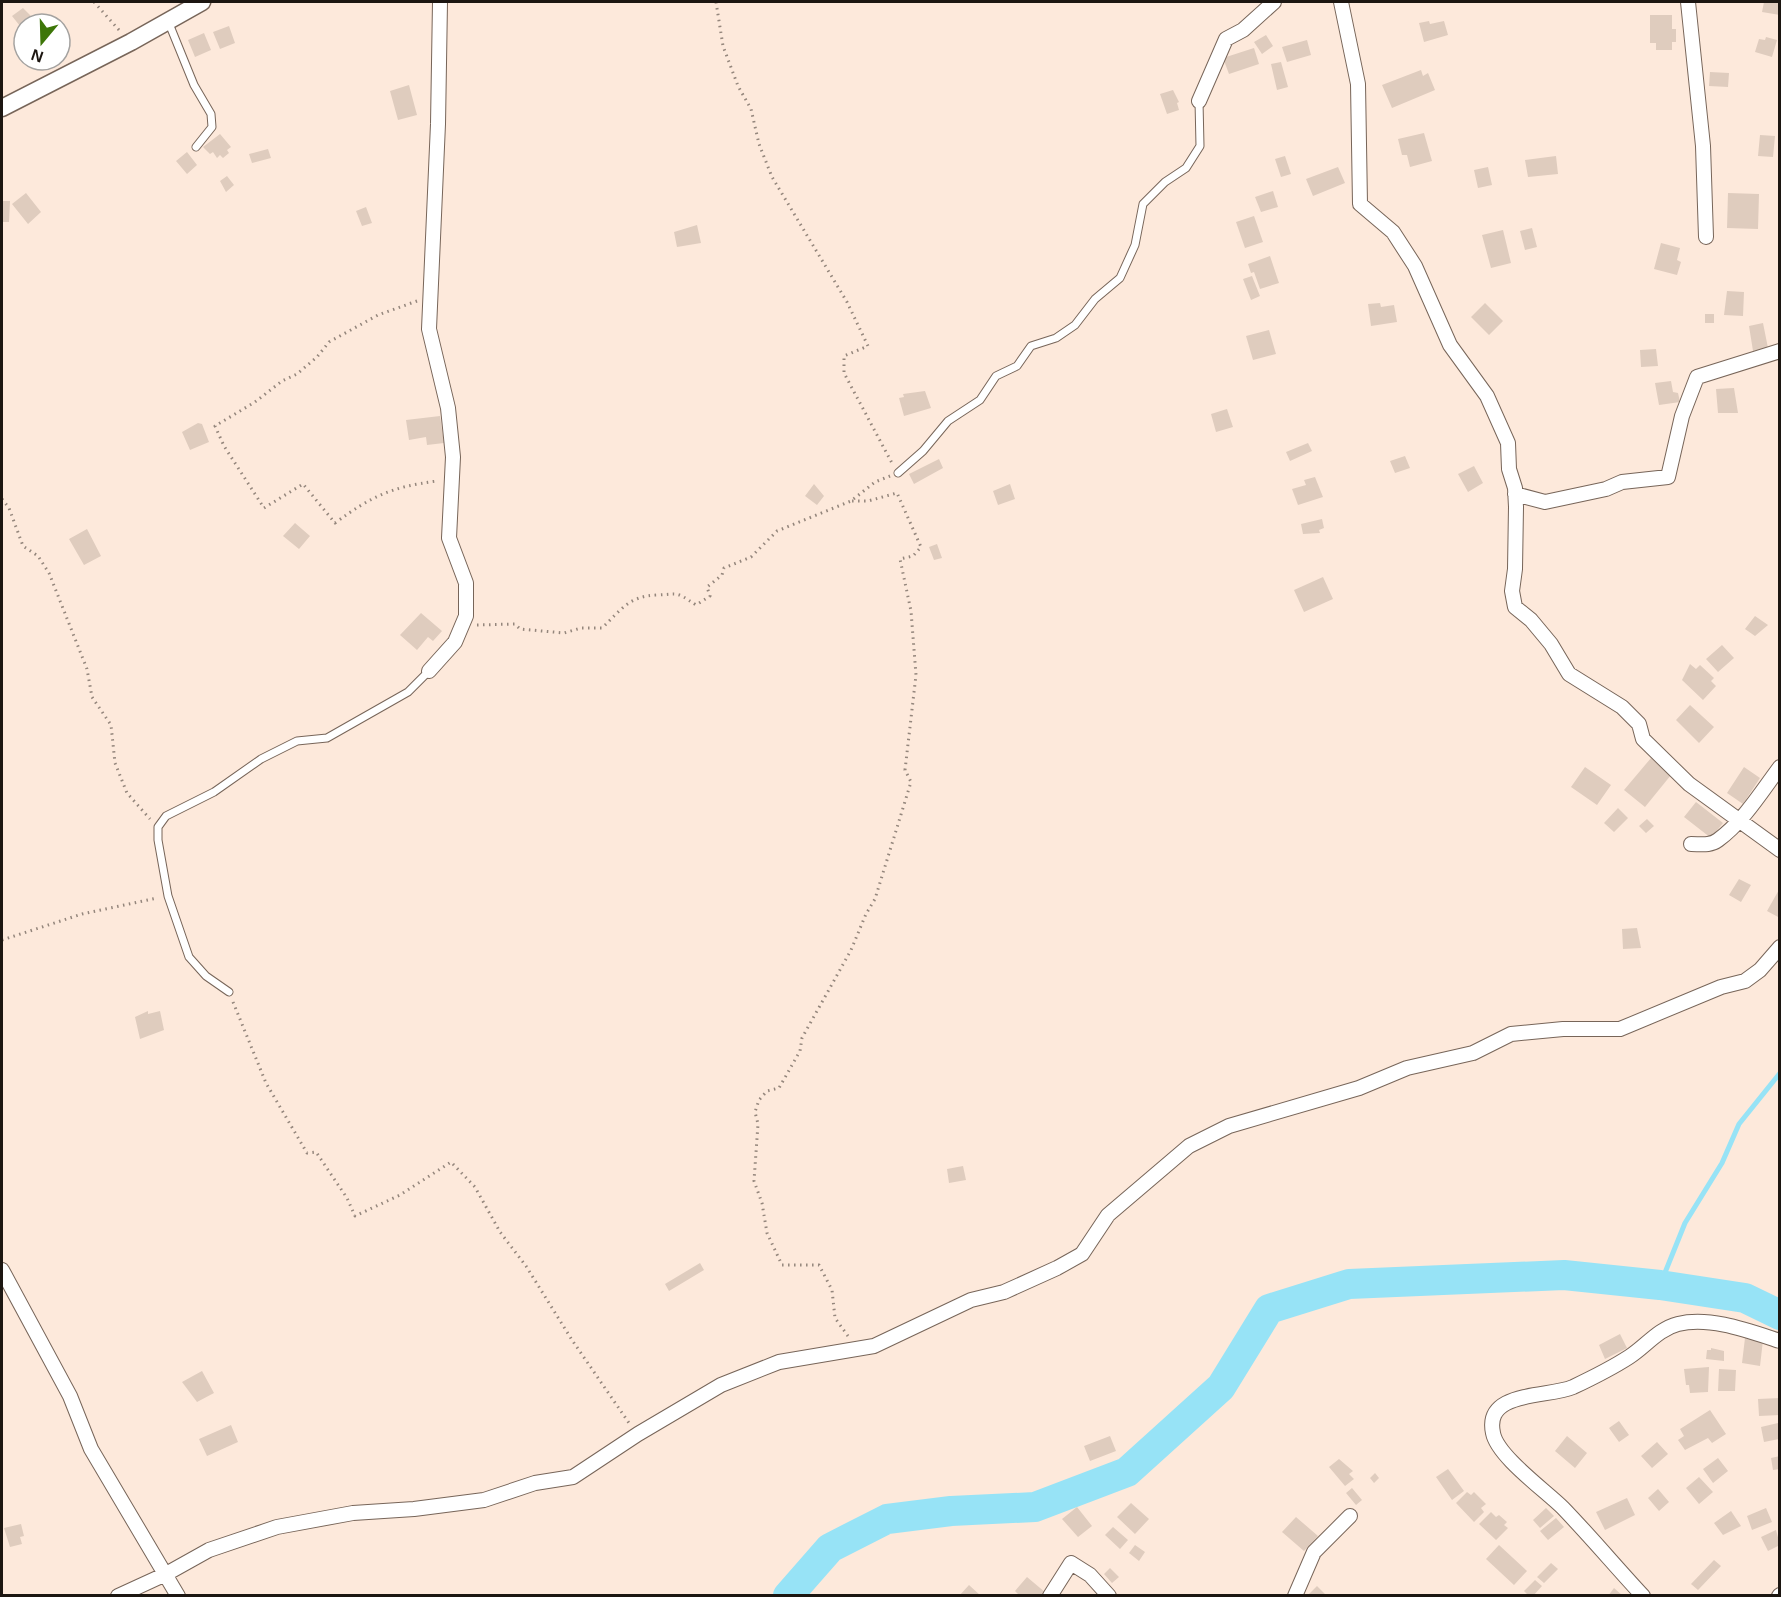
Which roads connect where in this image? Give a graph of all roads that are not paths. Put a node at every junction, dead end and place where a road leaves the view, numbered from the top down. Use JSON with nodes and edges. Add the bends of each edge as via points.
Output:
{"nodes":[{"id":1,"x":202,"y":2,"type":"edge"},
{"id":2,"x":440,"y":2,"type":"edge"},
{"id":3,"x":1274,"y":2,"type":"edge"},
{"id":4,"x":1341,"y":2,"type":"edge"},
{"id":5,"x":1688,"y":2,"type":"edge"},
{"id":6,"x":168,"y":21,"type":"junction"},
{"id":7,"x":1199,"y":101,"type":"joint"},
{"id":8,"x":2,"y":108,"type":"edge"},
{"id":9,"x":196,"y":147,"type":"dead end"},
{"id":10,"x":1706,"y":237,"type":"dead end"},
{"id":11,"x":1779,"y":351,"type":"edge"},
{"id":12,"x":898,"y":473,"type":"road end"},
{"id":13,"x":1515,"y":494,"type":"junction"},
{"id":14,"x":429,"y":670,"type":"joint"},
{"id":15,"x":1779,"y":767,"type":"edge"},
{"id":16,"x":1739,"y":819,"type":"junction"},
{"id":17,"x":1691,"y":844,"type":"dead end"},
{"id":18,"x":1779,"y":850,"type":"edge"},
{"id":19,"x":1779,"y":947,"type":"edge"},
{"id":20,"x":229,"y":992,"type":"road end"},
{"id":21,"x":2,"y":1270,"type":"edge"},
{"id":22,"x":1779,"y":1341,"type":"edge"},
{"id":23,"x":1350,"y":1516,"type":"dead end"},
{"id":24,"x":166,"y":1574,"type":"junction"},
{"id":25,"x":118,"y":1596,"type":"edge"},
{"id":26,"x":178,"y":1596,"type":"edge"},
{"id":27,"x":1050,"y":1596,"type":"edge"},
{"id":28,"x":1109,"y":1596,"type":"edge"},
{"id":29,"x":1295,"y":1596,"type":"edge"},
{"id":30,"x":1643,"y":1596,"type":"edge"}],
"edges":[{"from":1,"to":6,"type":"street"},
{"from":2,"to":14,"type":"street","via":[[429,328],[448,408],[453,457],[449,538],[466,583],[466,616],[454,642]]},
{"from":3,"to":7,"type":"street","via":[[1243,30],[1226,39]]},
{"from":4,"to":13,"type":"street","via":[[1358,84],[1360,204],[1393,232],[1415,266],[1450,345],[1487,396],[1508,443]]},
{"from":5,"to":10,"type":"street","via":[[1703,146]]},
{"from":6,"to":8,"type":"street"},
{"from":6,"to":9,"type":"lane","via":[[194,85],[211,114],[212,127]]},
{"from":7,"to":12,"type":"lane","via":[[1200,147],[1186,168],[1143,204],[1136,245],[1120,278],[1075,325],[1056,338],[1031,346],[1017,366],[996,376],[980,400],[948,421]]},
{"from":11,"to":13,"type":"street","via":[[1697,377],[1682,416],[1668,477],[1622,482],[1545,502]]},
{"from":13,"to":16,"type":"street","via":[[1515,607],[1551,644],[1569,674],[1622,707],[1639,724],[1643,739],[1689,784]]},
{"from":14,"to":20,"type":"lane","via":[[408,692],[327,738],[297,741],[261,759],[214,792],[166,816],[158,827],[168,896],[189,957],[206,976]]},
{"from":15,"to":16,"type":"street"},
{"from":16,"to":17,"type":"street","via":[[1718,840],[1706,845]]},
{"from":16,"to":18,"type":"street"},
{"from":19,"to":24,"type":"street","via":[[1746,981],[1721,987],[1620,1029],[1511,1034],[1473,1053],[1407,1068],[1359,1088],[1230,1126],[1189,1146],[1108,1215],[1082,1254],[1004,1292],[971,1300],[874,1346],[779,1362],[721,1385],[573,1477],[535,1483],[484,1500],[353,1513],[277,1527],[209,1550]]},
{"from":21,"to":24,"type":"street","via":[[70,1396],[91,1449]]},
{"from":22,"to":30,"type":"street","via":[[1727,1325],[1677,1324],[1630,1357],[1571,1388],[1512,1400],[1500,1406],[1492,1419],[1493,1434],[1502,1450],[1563,1508]]},
{"from":23,"to":29,"type":"street","via":[[1314,1552]]},
{"from":24,"to":25,"type":"street"},
{"from":24,"to":26,"type":"street"},
{"from":27,"to":28,"type":"street","via":[[1071,1563],[1090,1575]]}]}
